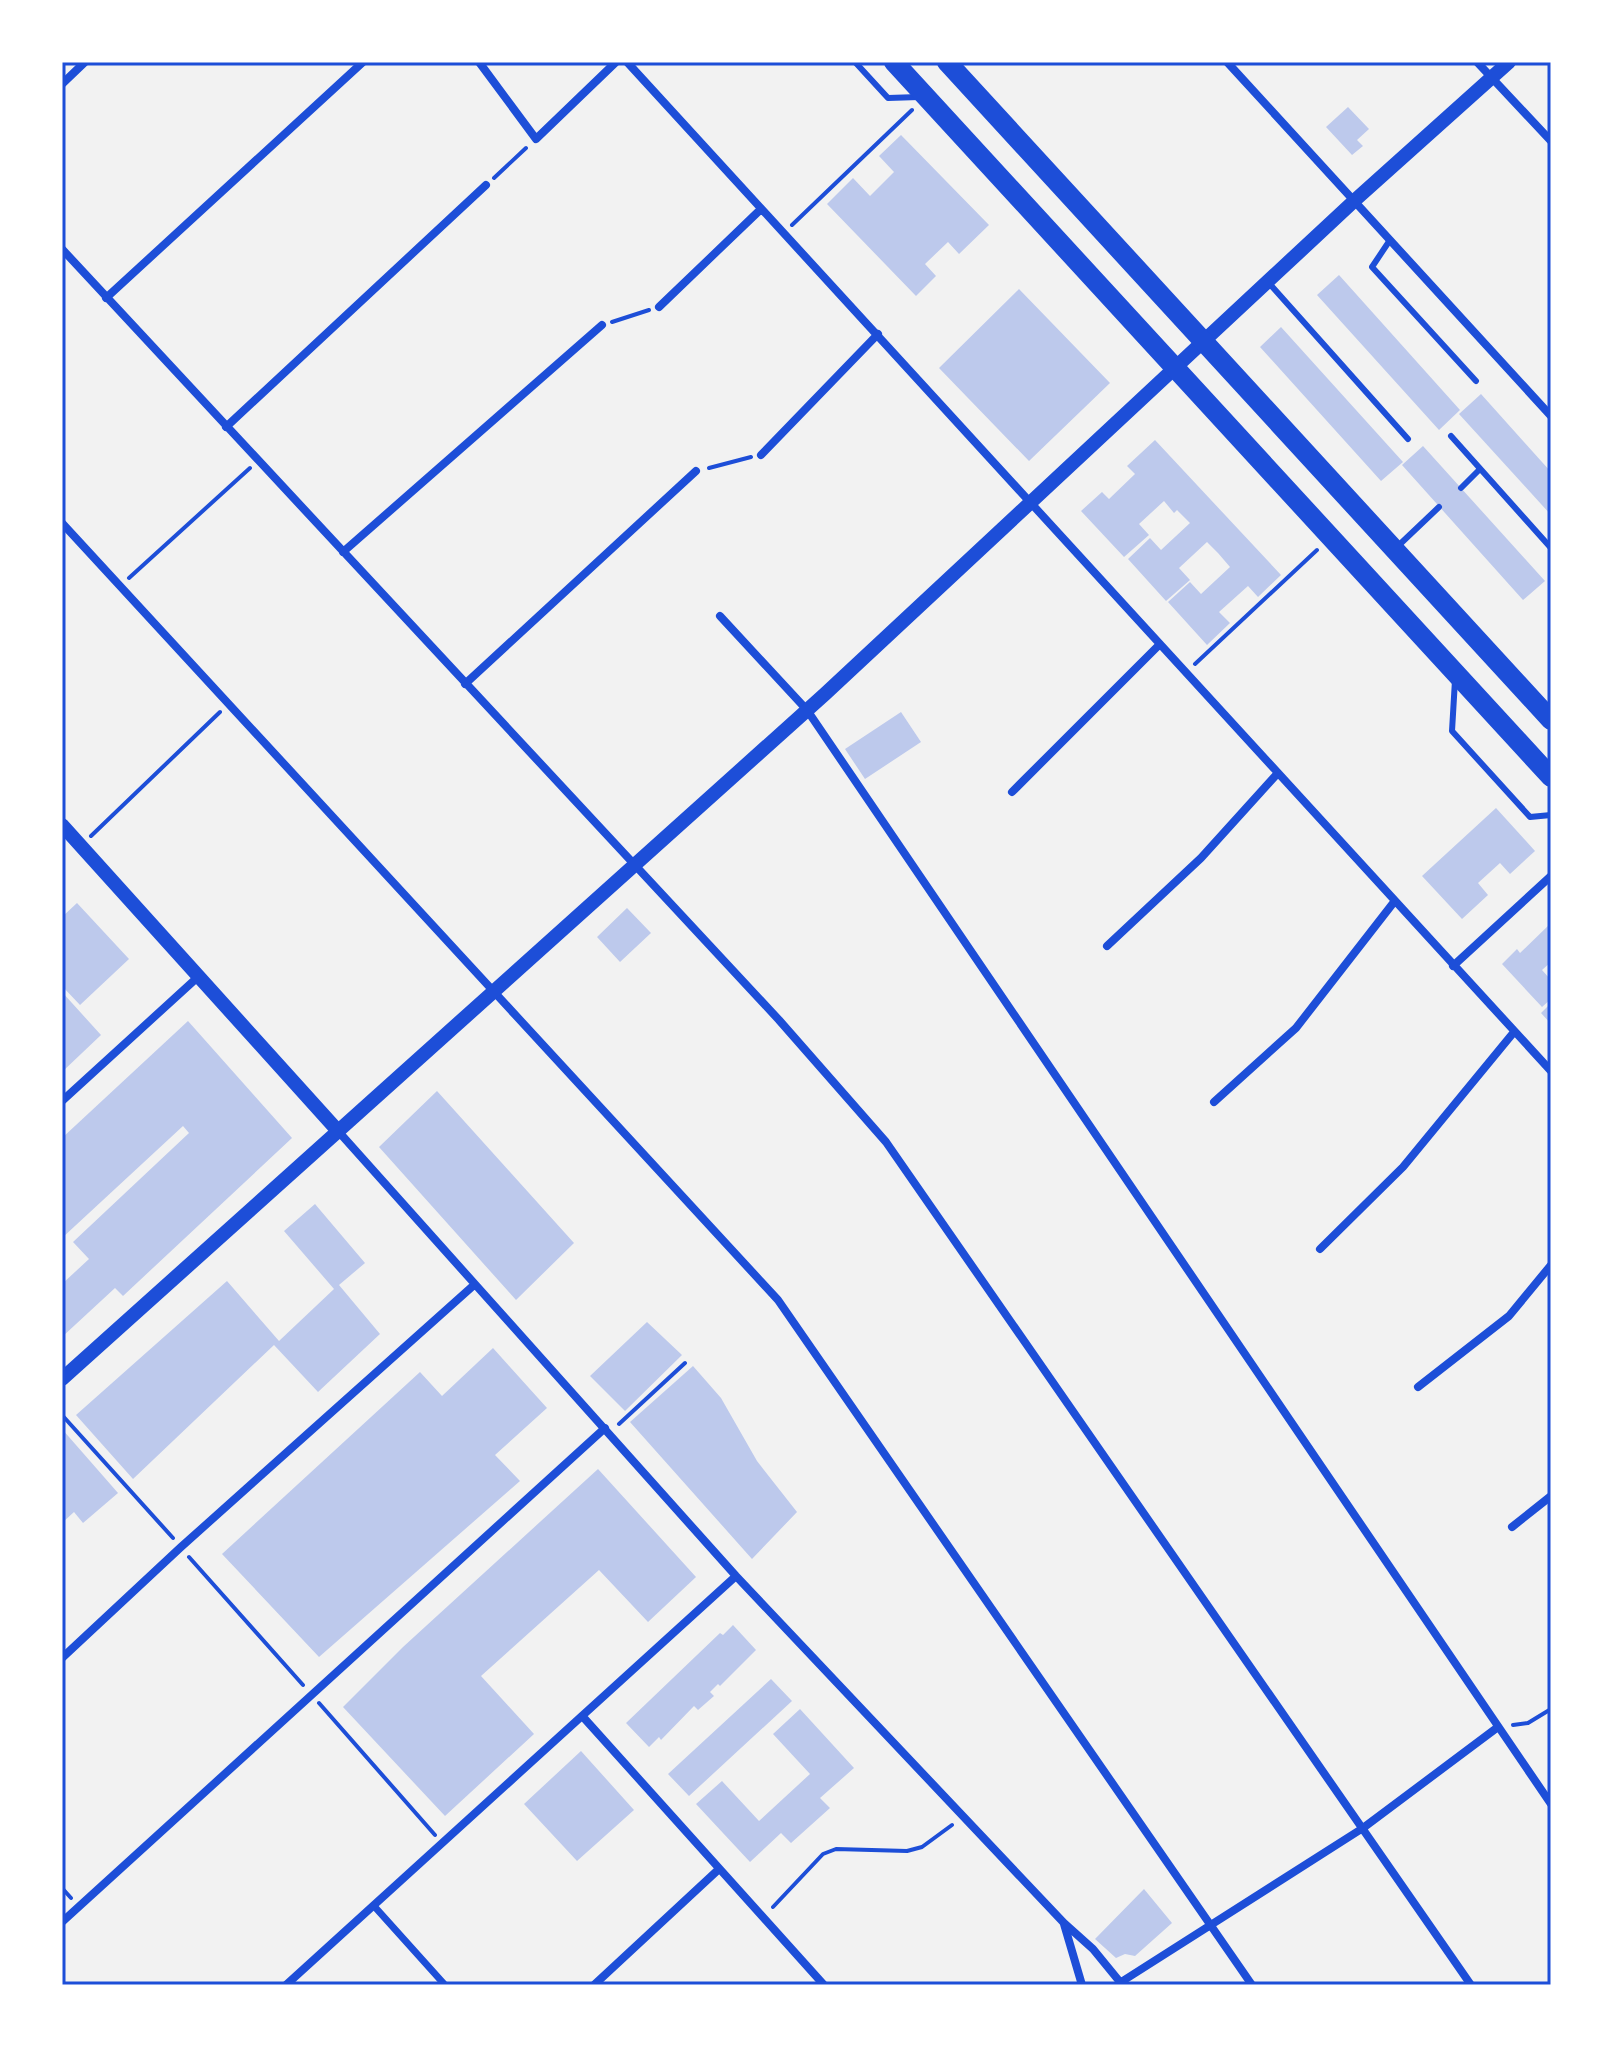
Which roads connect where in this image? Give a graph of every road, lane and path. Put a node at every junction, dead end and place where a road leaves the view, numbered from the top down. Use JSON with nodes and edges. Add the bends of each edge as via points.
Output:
{"nodes":[{"id":1,"x":85,"y":62,"type":"edge"},
{"id":2,"x":363,"y":62,"type":"edge"},
{"id":3,"x":479,"y":62,"type":"edge"},
{"id":4,"x":616,"y":62,"type":"edge"},
{"id":5,"x":627,"y":62,"type":"edge"},
{"id":6,"x":855,"y":62,"type":"edge"},
{"id":7,"x":894,"y":62,"type":"edge"},
{"id":8,"x":947,"y":62,"type":"edge"},
{"id":9,"x":1227,"y":62,"type":"edge"},
{"id":10,"x":1477,"y":62,"type":"edge"},
{"id":11,"x":1509,"y":62,"type":"edge"},
{"id":12,"x":1492,"y":78,"type":"junction"},
{"id":13,"x":62,"y":84,"type":"edge"},
{"id":14,"x":925,"y":97,"type":"junction"},
{"id":15,"x":536,"y":139,"type":"junction"},
{"id":16,"x":1551,"y":141,"type":"edge"},
{"id":17,"x":486,"y":185,"type":"joint"},
{"id":18,"x":1354,"y":201,"type":"junction"},
{"id":19,"x":760,"y":210,"type":"junction"},
{"id":20,"x":784,"y":233,"type":"junction"},
{"id":21,"x":1390,"y":240,"type":"junction"},
{"id":22,"x":62,"y":249,"type":"edge"},
{"id":23,"x":1268,"y":282,"type":"junction"},
{"id":24,"x":106,"y":298,"type":"junction"},
{"id":25,"x":659,"y":307,"type":"joint"},
{"id":26,"x":602,"y":325,"type":"joint"},
{"id":27,"x":878,"y":334,"type":"junction"},
{"id":28,"x":1203,"y":342,"type":"junction"},
{"id":29,"x":1175,"y":368,"type":"junction"},
{"id":30,"x":1476,"y":381,"type":"dead end"},
{"id":31,"x":1551,"y":416,"type":"edge"},
{"id":32,"x":226,"y":427,"type":"junction"},
{"id":33,"x":1451,"y":436,"type":"dead end"},
{"id":34,"x":1408,"y":439,"type":"dead end"},
{"id":35,"x":761,"y":455,"type":"joint"},
{"id":36,"x":257,"y":461,"type":"junction"},
{"id":37,"x":1480,"y":469,"type":"junction"},
{"id":38,"x":696,"y":471,"type":"joint"},
{"id":39,"x":1461,"y":488,"type":"dead end"},
{"id":40,"x":1031,"y":503,"type":"junction"},
{"id":41,"x":1439,"y":507,"type":"dead end"},
{"id":42,"x":62,"y":523,"type":"edge"},
{"id":43,"x":1330,"y":537,"type":"junction"},
{"id":44,"x":1551,"y":548,"type":"edge"},
{"id":45,"x":1394,"y":549,"type":"junction"},
{"id":46,"x":343,"y":552,"type":"junction"},
{"id":47,"x":119,"y":587,"type":"junction"},
{"id":48,"x":720,"y":616,"type":"dead end"},
{"id":49,"x":1159,"y":645,"type":"junction"},
{"id":50,"x":1185,"y":673,"type":"junction"},
{"id":51,"x":1455,"y":673,"type":"junction"},
{"id":52,"x":465,"y":684,"type":"junction"},
{"id":53,"x":228,"y":705,"type":"junction"},
{"id":54,"x":807,"y":710,"type":"junction"},
{"id":55,"x":1551,"y":720,"type":"edge"},
{"id":56,"x":1277,"y":774,"type":"junction"},
{"id":57,"x":1551,"y":777,"type":"edge"},
{"id":58,"x":1012,"y":792,"type":"dead end"},
{"id":59,"x":1551,"y":815,"type":"edge"},
{"id":60,"x":63,"y":829,"type":"edge"},
{"id":61,"x":81,"y":846,"type":"junction"},
{"id":62,"x":635,"y":864,"type":"junction"},
{"id":63,"x":1551,"y":876,"type":"edge"},
{"id":64,"x":1394,"y":902,"type":"junction"},
{"id":65,"x":1107,"y":946,"type":"dead end"},
{"id":66,"x":1453,"y":966,"type":"junction"},
{"id":67,"x":199,"y":976,"type":"junction"},
{"id":68,"x":493,"y":994,"type":"junction"},
{"id":69,"x":1514,"y":1032,"type":"junction"},
{"id":70,"x":1551,"y":1071,"type":"edge"},
{"id":71,"x":62,"y":1101,"type":"edge"},
{"id":72,"x":1214,"y":1102,"type":"dead end"},
{"id":73,"x":338,"y":1131,"type":"junction"},
{"id":74,"x":1320,"y":1249,"type":"dead end"},
{"id":75,"x":1551,"y":1265,"type":"edge"},
{"id":76,"x":474,"y":1285,"type":"junction"},
{"id":77,"x":685,"y":1363,"type":"dead end"},
{"id":78,"x":62,"y":1379,"type":"edge"},
{"id":79,"x":1418,"y":1387,"type":"dead end"},
{"id":80,"x":62,"y":1415,"type":"edge"},
{"id":81,"x":607,"y":1430,"type":"junction"},
{"id":82,"x":1551,"y":1496,"type":"edge"},
{"id":83,"x":1512,"y":1527,"type":"dead end"},
{"id":84,"x":181,"y":1547,"type":"junction"},
{"id":85,"x":736,"y":1576,"type":"junction"},
{"id":86,"x":62,"y":1658,"type":"edge"},
{"id":87,"x":312,"y":1695,"type":"junction"},
{"id":88,"x":1551,"y":1709,"type":"edge"},
{"id":89,"x":584,"y":1718,"type":"junction"},
{"id":90,"x":1498,"y":1727,"type":"junction"},
{"id":91,"x":1551,"y":1804,"type":"edge"},
{"id":92,"x":963,"y":1815,"type":"junction"},
{"id":93,"x":1363,"y":1828,"type":"junction"},
{"id":94,"x":442,"y":1843,"type":"junction"},
{"id":95,"x":719,"y":1869,"type":"junction"},
{"id":96,"x":374,"y":1906,"type":"junction"},
{"id":97,"x":763,"y":1918,"type":"junction"},
{"id":98,"x":62,"y":1922,"type":"edge"},
{"id":99,"x":1064,"y":1923,"type":"junction"},
{"id":100,"x":1212,"y":1926,"type":"junction"},
{"id":101,"x":1118,"y":1983,"type":"edge"},
{"id":102,"x":286,"y":1985,"type":"edge"},
{"id":103,"x":445,"y":1985,"type":"edge"},
{"id":104,"x":594,"y":1985,"type":"edge"},
{"id":105,"x":824,"y":1985,"type":"edge"},
{"id":106,"x":1082,"y":1985,"type":"edge"},
{"id":107,"x":1252,"y":1985,"type":"edge"},
{"id":108,"x":1471,"y":1985,"type":"edge"}],
"edges":[{"from":1,"to":13,"type":"street"},
{"from":2,"to":24,"type":"street"},
{"from":3,"to":15,"type":"street"},
{"from":4,"to":15,"type":"street"},
{"from":5,"to":19,"type":"street"},
{"from":6,"to":14,"type":"lane","via":[[888,98]]},
{"from":7,"to":14,"type":"main road"},
{"from":8,"to":28,"type":"main road"},
{"from":9,"to":18,"type":"street"},
{"from":10,"to":12,"type":"street"},
{"from":11,"to":12,"type":"street"},
{"from":12,"to":16,"type":"street"},
{"from":12,"to":18,"type":"street"},
{"from":14,"to":20,"type":"path"},
{"from":14,"to":29,"type":"main road"},
{"from":15,"to":17,"type":"path"},
{"from":17,"to":32,"type":"street"},
{"from":18,"to":21,"type":"street"},
{"from":18,"to":23,"type":"street"},
{"from":19,"to":20,"type":"street"},
{"from":19,"to":25,"type":"street"},
{"from":20,"to":27,"type":"street"},
{"from":21,"to":30,"type":"lane","via":[[1372,267]]},
{"from":21,"to":31,"type":"street"},
{"from":22,"to":24,"type":"street"},
{"from":23,"to":28,"type":"street"},
{"from":23,"to":34,"type":"lane"},
{"from":24,"to":32,"type":"street"},
{"from":25,"to":26,"type":"path"},
{"from":26,"to":46,"type":"street"},
{"from":27,"to":35,"type":"street"},
{"from":27,"to":40,"type":"street"},
{"from":28,"to":29,"type":"street"},
{"from":28,"to":45,"type":"main road"},
{"from":29,"to":40,"type":"street"},
{"from":29,"to":43,"type":"main road"},
{"from":32,"to":36,"type":"street"},
{"from":33,"to":37,"type":"lane"},
{"from":35,"to":38,"type":"path"},
{"from":36,"to":46,"type":"street"},
{"from":36,"to":47,"type":"path"},
{"from":37,"to":39,"type":"lane"},
{"from":37,"to":44,"type":"lane"},
{"from":38,"to":52,"type":"street"},
{"from":40,"to":49,"type":"street"},
{"from":40,"to":54,"type":"street"},
{"from":41,"to":45,"type":"lane"},
{"from":42,"to":47,"type":"street"},
{"from":43,"to":50,"type":"path"},
{"from":43,"to":51,"type":"main road"},
{"from":45,"to":55,"type":"main road"},
{"from":46,"to":52,"type":"street"},
{"from":47,"to":53,"type":"street"},
{"from":48,"to":54,"type":"street"},
{"from":49,"to":50,"type":"street"},
{"from":49,"to":58,"type":"street"},
{"from":50,"to":56,"type":"street"},
{"from":51,"to":57,"type":"main road"},
{"from":51,"to":59,"type":"lane","via":[[1452,731],[1530,817]]},
{"from":52,"to":62,"type":"street"},
{"from":53,"to":61,"type":"path"},
{"from":53,"to":68,"type":"street"},
{"from":54,"to":62,"type":"street"},
{"from":54,"to":90,"type":"street"},
{"from":56,"to":64,"type":"street"},
{"from":56,"to":65,"type":"street","via":[[1201,858]]},
{"from":60,"to":61,"type":"street"},
{"from":61,"to":67,"type":"street"},
{"from":62,"to":68,"type":"street"},
{"from":62,"to":93,"type":"street","via":[[886,1142]]},
{"from":63,"to":66,"type":"street"},
{"from":64,"to":66,"type":"street"},
{"from":64,"to":72,"type":"street","via":[[1296,1028]]},
{"from":66,"to":69,"type":"street"},
{"from":67,"to":71,"type":"street"},
{"from":67,"to":73,"type":"street"},
{"from":68,"to":73,"type":"street"},
{"from":68,"to":100,"type":"street","via":[[778,1300]]},
{"from":69,"to":70,"type":"street"},
{"from":69,"to":74,"type":"street","via":[[1403,1167]]},
{"from":73,"to":76,"type":"street"},
{"from":73,"to":78,"type":"street"},
{"from":75,"to":79,"type":"street","via":[[1509,1316]]},
{"from":76,"to":81,"type":"street"},
{"from":76,"to":84,"type":"street"},
{"from":77,"to":81,"type":"path"},
{"from":80,"to":84,"type":"path"},
{"from":81,"to":85,"type":"street"},
{"from":81,"to":87,"type":"street"},
{"from":82,"to":83,"type":"street"},
{"from":84,"to":86,"type":"street"},
{"from":84,"to":87,"type":"path"},
{"from":85,"to":89,"type":"street"},
{"from":85,"to":92,"type":"street"},
{"from":87,"to":94,"type":"path"},
{"from":87,"to":98,"type":"street"},
{"from":88,"to":90,"type":"path","via":[[1528,1723]]},
{"from":89,"to":94,"type":"street"},
{"from":89,"to":95,"type":"street"},
{"from":90,"to":91,"type":"street"},
{"from":90,"to":93,"type":"street"},
{"from":92,"to":97,"type":"path","via":[[922,1847],[836,1849],[823,1854]]},
{"from":92,"to":99,"type":"street"},
{"from":93,"to":100,"type":"street"},
{"from":93,"to":108,"type":"street"},
{"from":94,"to":96,"type":"street"},
{"from":95,"to":97,"type":"street"},
{"from":95,"to":104,"type":"street"},
{"from":96,"to":102,"type":"street"},
{"from":96,"to":103,"type":"street"},
{"from":97,"to":105,"type":"street"},
{"from":99,"to":101,"type":"street","via":[[1093,1949]]},
{"from":99,"to":106,"type":"street"},
{"from":100,"to":101,"type":"street"},
{"from":100,"to":107,"type":"street"}]}
